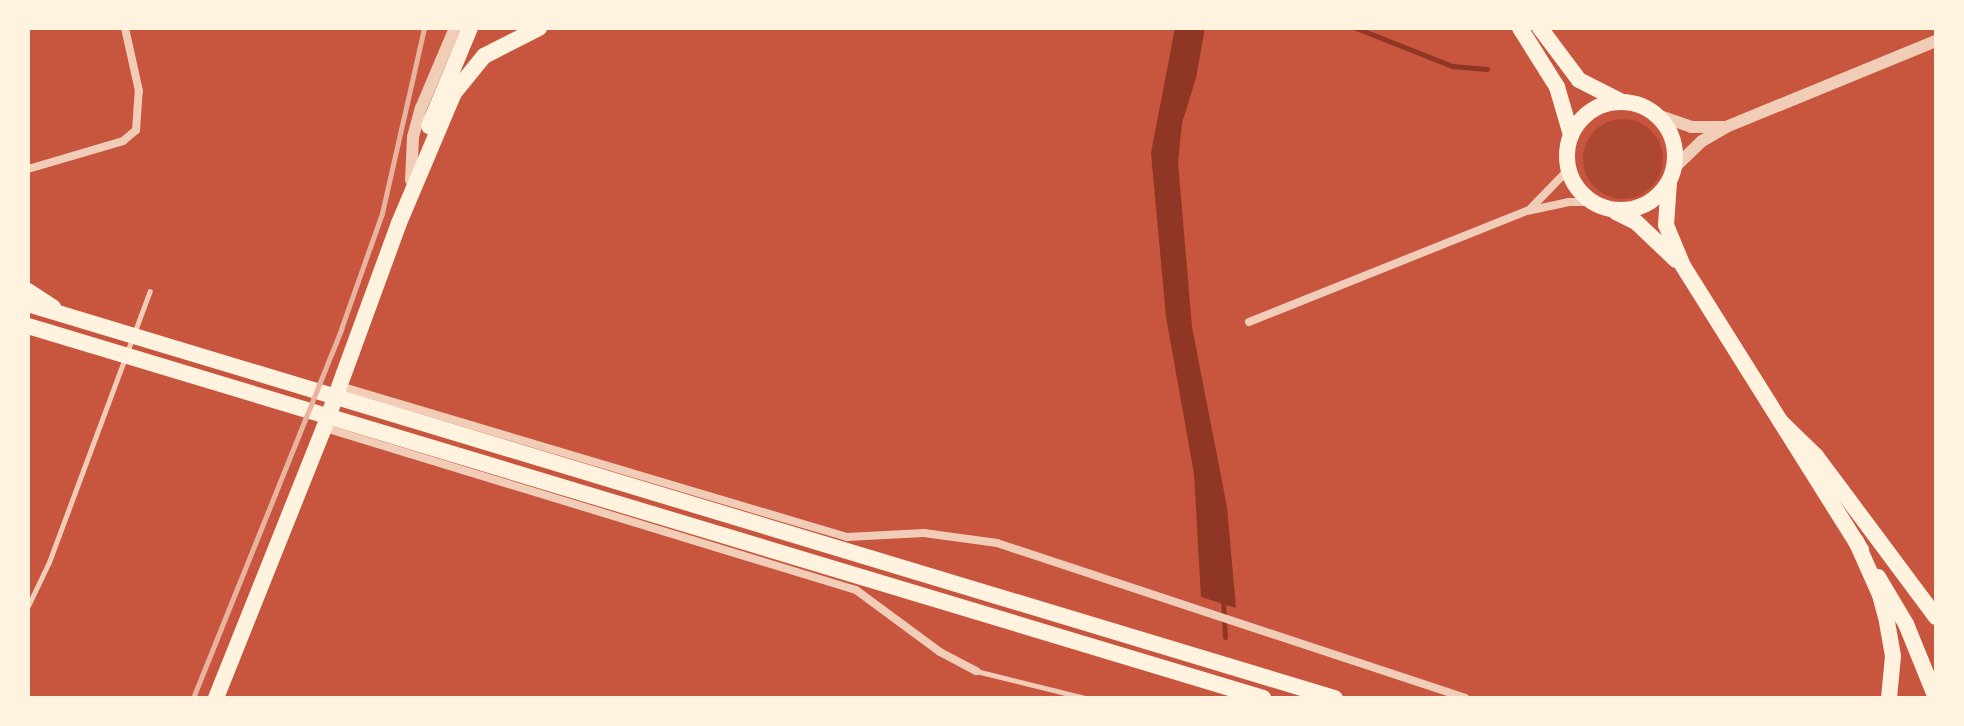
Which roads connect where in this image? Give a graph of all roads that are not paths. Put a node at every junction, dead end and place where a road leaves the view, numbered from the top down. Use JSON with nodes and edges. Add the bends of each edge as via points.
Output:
{"nodes":[{"id":1,"x":125,"y":28,"type":"edge"},
{"id":2,"x":455,"y":28,"type":"edge"},
{"id":3,"x":470,"y":28,"type":"edge"},
{"id":4,"x":539,"y":28,"type":"edge"},
{"id":5,"x":1520,"y":28,"type":"edge"},
{"id":6,"x":1540,"y":28,"type":"edge"},
{"id":7,"x":1936,"y":41,"type":"edge"},
{"id":8,"x":1621,"y":102,"type":"junction"},
{"id":9,"x":1654,"y":114,"type":"junction"},
{"id":10,"x":1726,"y":127,"type":"junction"},
{"id":11,"x":1571,"y":135,"type":"junction"},
{"id":12,"x":28,"y":169,"type":"edge"},
{"id":13,"x":1568,"y":170,"type":"junction"},
{"id":14,"x":1672,"y":175,"type":"junction"},
{"id":15,"x":411,"y":180,"type":"junction"},
{"id":16,"x":1591,"y":202,"type":"junction"},
{"id":17,"x":1613,"y":210,"type":"junction"},
{"id":18,"x":1527,"y":211,"type":"junction"},
{"id":19,"x":399,"y":223,"type":"junction"},
{"id":20,"x":1683,"y":266,"type":"junction"},
{"id":21,"x":28,"y":291,"type":"edge"},
{"id":22,"x":150,"y":291,"type":"dead end"},
{"id":23,"x":28,"y":304,"type":"edge"},
{"id":24,"x":65,"y":315,"type":"junction"},
{"id":25,"x":1249,"y":322,"type":"dead end"},
{"id":26,"x":28,"y":326,"type":"edge"},
{"id":27,"x":57,"y":335,"type":"junction"},
{"id":28,"x":28,"y":336,"type":"edge"},
{"id":29,"x":340,"y":386,"type":"junction"},
{"id":30,"x":1782,"y":423,"type":"junction"},
{"id":31,"x":324,"y":428,"type":"junction"},
{"id":32,"x":1856,"y":541,"type":"junction"},
{"id":33,"x":28,"y":606,"type":"edge"},
{"id":34,"x":1936,"y":617,"type":"edge"},
{"id":35,"x":976,"y":671,"type":"joint"},
{"id":36,"x":216,"y":698,"type":"edge"},
{"id":37,"x":1085,"y":698,"type":"edge"},
{"id":38,"x":1263,"y":698,"type":"edge"},
{"id":39,"x":1335,"y":698,"type":"edge"},
{"id":40,"x":1465,"y":698,"type":"edge"},
{"id":41,"x":1889,"y":698,"type":"edge"},
{"id":42,"x":1936,"y":698,"type":"edge"}],
"edges":[{"from":1,"to":12,"type":"street","via":[[139,91],[136,130],[123,141]]},
{"from":2,"to":15,"type":"street","via":[[421,108]]},
{"from":3,"to":15,"type":"main road","via":[[442,89]]},
{"from":4,"to":19,"type":"main road","via":[[484,56],[469,70],[454,93]]},
{"from":5,"to":11,"type":"main road","via":[[1557,87]]},
{"from":6,"to":8,"type":"main road","via":[[1579,80]]},
{"from":7,"to":10,"type":"street"},
{"from":8,"to":9,"type":"main road"},
{"from":8,"to":11,"type":"main road","via":[[1591,111]]},
{"from":9,"to":10,"type":"street","via":[[1691,127]]},
{"from":9,"to":14,"type":"main road","via":[[1672,138]]},
{"from":10,"to":14,"type":"street","via":[[1694,147]]},
{"from":11,"to":13,"type":"main road"},
{"from":13,"to":16,"type":"main road"},
{"from":13,"to":18,"type":"street"},
{"from":14,"to":17,"type":"main road","via":[[1646,205]]},
{"from":14,"to":20,"type":"main road","via":[[1666,225]]},
{"from":15,"to":19,"type":"main road"},
{"from":16,"to":17,"type":"main road"},
{"from":16,"to":18,"type":"street"},
{"from":17,"to":20,"type":"main road","via":[[1636,222]]},
{"from":18,"to":25,"type":"street"},
{"from":19,"to":29,"type":"main road"},
{"from":20,"to":30,"type":"main road"},
{"from":21,"to":24,"type":"main road"},
{"from":22,"to":33,"type":"lane"},
{"from":23,"to":24,"type":"main road"},
{"from":24,"to":39,"type":"main road"},
{"from":26,"to":27,"type":"main road"},
{"from":27,"to":28,"type":"main road"},
{"from":27,"to":38,"type":"main road"},
{"from":29,"to":31,"type":"main road"},
{"from":29,"to":40,"type":"street","via":[[847,537],[924,533],[997,543]]},
{"from":30,"to":32,"type":"main road"},
{"from":30,"to":34,"type":"main road","via":[[1816,456]]},
{"from":31,"to":35,"type":"street","via":[[856,590],[940,652]]},
{"from":31,"to":36,"type":"main road"},
{"from":32,"to":41,"type":"main road","via":[[1887,622],[1893,656]]},
{"from":32,"to":42,"type":"main road","via":[[1906,624]]},
{"from":35,"to":37,"type":"lane"}]}
